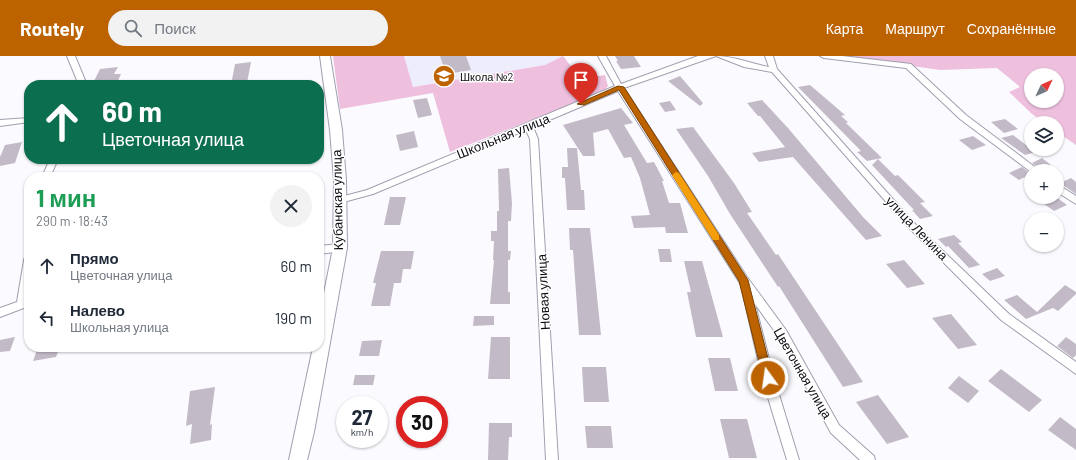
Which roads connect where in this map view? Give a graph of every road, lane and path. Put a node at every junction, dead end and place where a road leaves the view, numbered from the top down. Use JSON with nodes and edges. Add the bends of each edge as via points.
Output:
{"nodes":[{"id":1,"x":71,"y":56,"type":"edge"},
{"id":2,"x":325,"y":56,"type":"edge"},
{"id":3,"x":602,"y":56,"type":"edge"},
{"id":4,"x":712,"y":56,"type":"edge"},
{"id":5,"x":720,"y":56,"type":"edge"},
{"id":6,"x":769,"y":56,"type":"edge"},
{"id":7,"x":824,"y":56,"type":"edge"},
{"id":8,"x":774,"y":70,"type":"junction"},
{"id":9,"x":81,"y":80,"type":"edge"},
{"id":10,"x":620,"y":87,"type":"junction"},
{"id":11,"x":24,"y":121,"type":"edge"},
{"id":12,"x":0,"y":123,"type":"edge"},
{"id":13,"x":528,"y":125,"type":"junction"},
{"id":14,"x":1027,"y":164,"type":"edge"},
{"id":15,"x":1064,"y":192,"type":"edge"},
{"id":16,"x":340,"y":200,"type":"junction"},
{"id":17,"x":1076,"y":201,"type":"edge"},
{"id":18,"x":340,"y":248,"type":"junction"},
{"id":19,"x":324,"y":250,"type":"edge"},
{"id":20,"x":743,"y":280,"type":"junction"},
{"id":21,"x":24,"y":303,"type":"edge"},
{"id":22,"x":0,"y":314,"type":"edge"},
{"id":23,"x":324,"y":332,"type":"edge"},
{"id":24,"x":320,"y":352,"type":"edge"},
{"id":25,"x":1076,"y":368,"type":"edge"},
{"id":26,"x":298,"y":460,"type":"edge"},
{"id":27,"x":552,"y":460,"type":"edge"},
{"id":28,"x":793,"y":460,"type":"edge"},
{"id":29,"x":869,"y":460,"type":"edge"}],
"edges":[{"from":1,"to":9,"type":"street"},
{"from":2,"to":16,"type":"main road","name":"Кубанская улица","via":[[336,130]]},
{"from":3,"to":10,"type":"street","name":"Цветочная улица"},
{"from":4,"to":10,"type":"street","name":"Школьная улица"},
{"from":5,"to":8,"type":"street"},
{"from":6,"to":8,"type":"street"},
{"from":7,"to":14,"type":"street","via":[[908,66],[963,117]]},
{"from":8,"to":25,"type":"street","name":"улица Ленина","via":[[913,227],[1005,316]]},
{"from":10,"to":13,"type":"street","name":"Школьная улица"},
{"from":10,"to":20,"type":"street","name":"Цветочная улица"},
{"from":11,"to":12,"type":"street"},
{"from":13,"to":16,"type":"street","name":"Школьная улица","via":[[370,192]]},
{"from":13,"to":27,"type":"street","name":"Новая улица","via":[[534,139]]},
{"from":15,"to":17,"type":"street"},
{"from":16,"to":18,"type":"main road","name":"Кубанская улица"},
{"from":18,"to":19,"type":"street"},
{"from":18,"to":23,"type":"main road","name":"Кубанская улица"},
{"from":20,"to":28,"type":"street","via":[[768,378]]},
{"from":20,"to":29,"type":"street","name":"Цветочная улица","via":[[782,333],[835,429]]},
{"from":21,"to":22,"type":"street"},
{"from":24,"to":26,"type":"main road","name":"Кубанская улица"}]}
